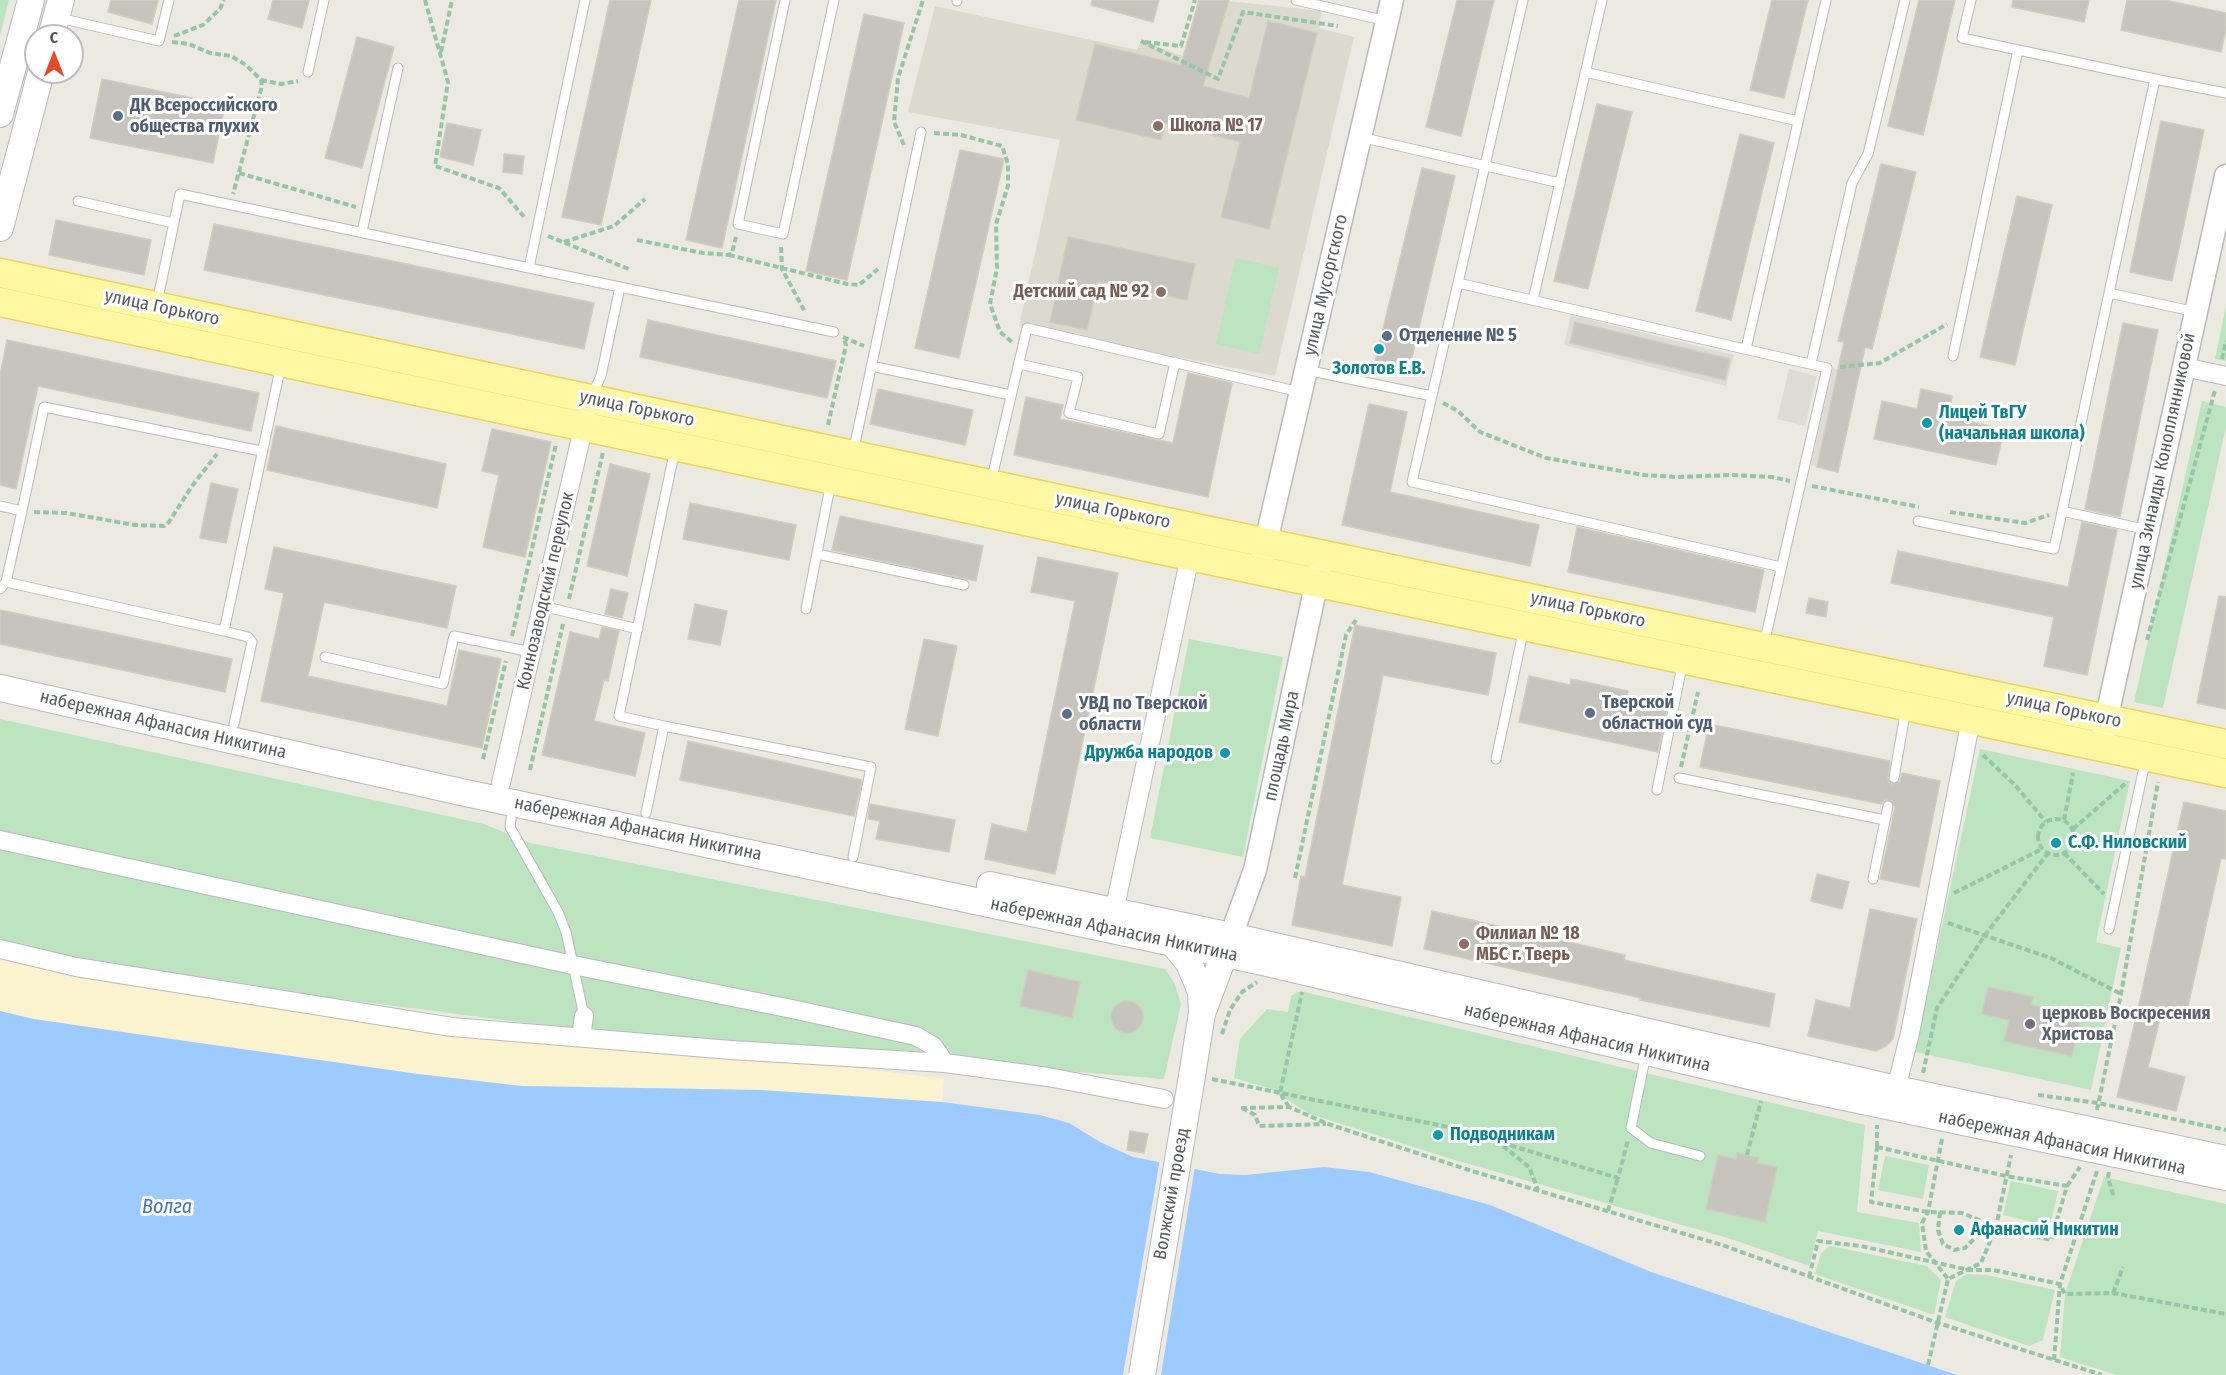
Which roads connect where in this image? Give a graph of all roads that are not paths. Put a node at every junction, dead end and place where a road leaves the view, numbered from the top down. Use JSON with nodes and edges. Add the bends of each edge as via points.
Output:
{"nodes":[{"id":1,"x":31,"y":0,"type":"edge"},
{"id":2,"x":169,"y":0,"type":"edge"},
{"id":3,"x":324,"y":0,"type":"edge"},
{"id":4,"x":585,"y":0,"type":"edge"},
{"id":5,"x":785,"y":0,"type":"edge"},
{"id":6,"x":834,"y":0,"type":"edge"},
{"id":7,"x":1296,"y":0,"type":"edge"},
{"id":8,"x":1523,"y":0,"type":"edge"},
{"id":9,"x":1602,"y":0,"type":"edge"},
{"id":10,"x":1826,"y":0,"type":"edge"},
{"id":11,"x":1905,"y":0,"type":"edge"},
{"id":12,"x":1971,"y":0,"type":"edge"},
{"id":13,"x":1390,"y":11,"type":"edge"},
{"id":14,"x":56,"y":18,"type":"edge"},
{"id":15,"x":2018,"y":50,"type":"junction"},
{"id":16,"x":398,"y":68,"type":"dead end"},
{"id":17,"x":308,"y":72,"type":"road end"},
{"id":18,"x":1585,"y":72,"type":"junction"},
{"id":19,"x":2155,"y":79,"type":"junction"},
{"id":20,"x":38,"y":84,"type":"edge"},
{"id":21,"x":2226,"y":93,"type":"edge"},
{"id":22,"x":0,"y":114,"type":"edge"},
{"id":23,"x":1798,"y":121,"type":"junction"},
{"id":24,"x":921,"y":132,"type":"road end"},
{"id":25,"x":1360,"y":137,"type":"junction"},
{"id":26,"x":1485,"y":166,"type":"junction"},
{"id":27,"x":2226,"y":176,"type":"edge"},
{"id":28,"x":1560,"y":183,"type":"junction"},
{"id":29,"x":78,"y":201,"type":"dead end"},
{"id":30,"x":173,"y":223,"type":"junction"},
{"id":31,"x":0,"y":228,"type":"edge"},
{"id":32,"x":362,"y":232,"type":"junction"},
{"id":33,"x":528,"y":268,"type":"junction"},
{"id":34,"x":0,"y":273,"type":"edge"},
{"id":35,"x":1458,"y":283,"type":"junction"},
{"id":36,"x":620,"y":287,"type":"junction"},
{"id":37,"x":2109,"y":293,"type":"junction"},
{"id":38,"x":1533,"y":300,"type":"junction"},
{"id":39,"x":0,"y":302,"type":"edge"},
{"id":40,"x":156,"y":306,"type":"junction"},
{"id":41,"x":2196,"y":312,"type":"junction"},
{"id":42,"x":838,"y":334,"type":"road end"},
{"id":43,"x":1746,"y":349,"type":"junction"},
{"id":44,"x":1953,"y":356,"type":"dead end"},
{"id":45,"x":282,"y":362,"type":"junction"},
{"id":46,"x":1175,"y":362,"type":"junction"},
{"id":47,"x":1018,"y":364,"type":"junction"},
{"id":48,"x":1811,"y":364,"type":"junction"},
{"id":49,"x":871,"y":366,"type":"junction"},
{"id":50,"x":2184,"y":367,"type":"junction"},
{"id":51,"x":1306,"y":370,"type":"junction"},
{"id":52,"x":2222,"y":376,"type":"edge"},
{"id":53,"x":1301,"y":392,"type":"junction"},
{"id":54,"x":1011,"y":396,"type":"junction"},
{"id":55,"x":1432,"y":396,"type":"junction"},
{"id":56,"x":590,"y":399,"type":"junction"},
{"id":57,"x":584,"y":427,"type":"junction"},
{"id":58,"x":676,"y":446,"type":"junction"},
{"id":59,"x":261,"y":451,"type":"junction"},
{"id":60,"x":852,"y":455,"type":"junction"},
{"id":61,"x":831,"y":480,"type":"junction"},
{"id":62,"x":990,"y":485,"type":"junction"},
{"id":63,"x":0,"y":506,"type":"edge"},
{"id":64,"x":22,"y":511,"type":"junction"},
{"id":65,"x":2062,"y":511,"type":"junction"},
{"id":66,"x":1918,"y":520,"type":"dead end"},
{"id":67,"x":2148,"y":530,"type":"junction"},
{"id":68,"x":1266,"y":543,"type":"junction"},
{"id":69,"x":817,"y":554,"type":"junction"},
{"id":70,"x":1322,"y":555,"type":"junction"},
{"id":71,"x":1190,"y":556,"type":"junction"},
{"id":72,"x":1781,"y":567,"type":"junction"},
{"id":73,"x":1259,"y":570,"type":"junction"},
{"id":74,"x":1316,"y":582,"type":"junction"},
{"id":75,"x":964,"y":585,"type":"dead end"},
{"id":76,"x":3,"y":586,"type":"edge"},
{"id":77,"x":542,"y":606,"type":"junction"},
{"id":78,"x":806,"y":609,"type":"dead end"},
{"id":79,"x":1525,"y":626,"type":"junction"},
{"id":80,"x":638,"y":628,"type":"junction"},
{"id":81,"x":224,"y":631,"type":"junction"},
{"id":82,"x":1763,"y":647,"type":"junction"},
{"id":83,"x":531,"y":652,"type":"junction"},
{"id":84,"x":325,"y":657,"type":"dead end"},
{"id":85,"x":1684,"y":659,"type":"junction"},
{"id":86,"x":0,"y":671,"type":"edge"},
{"id":87,"x":0,"y":688,"type":"edge"},
{"id":88,"x":1907,"y":706,"type":"junction"},
{"id":89,"x":1971,"y":719,"type":"junction"},
{"id":90,"x":2107,"y":719,"type":"junction"},
{"id":91,"x":234,"y":724,"type":"junction"},
{"id":92,"x":664,"y":726,"type":"junction"},
{"id":93,"x":2226,"y":744,"type":"edge"},
{"id":94,"x":2100,"y":746,"type":"junction"},
{"id":95,"x":1496,"y":759,"type":"dead end"},
{"id":96,"x":2153,"y":767,"type":"junction"},
{"id":97,"x":2226,"y":773,"type":"edge"},
{"id":98,"x":1679,"y":778,"type":"road end"},
{"id":99,"x":1894,"y":778,"type":"dead end"},
{"id":100,"x":1657,"y":790,"type":"dead end"},
{"id":101,"x":507,"y":793,"type":"junction"},
{"id":102,"x":1888,"y":806,"type":"dead end"},
{"id":103,"x":646,"y":813,"type":"junction"},
{"id":104,"x":1885,"y":820,"type":"junction"},
{"id":105,"x":0,"y":840,"type":"edge"},
{"id":106,"x":853,"y":856,"type":"junction"},
{"id":107,"x":1873,"y":879,"type":"dead end"},
{"id":108,"x":1139,"y":917,"type":"junction"},
{"id":109,"x":1112,"y":920,"type":"junction"},
{"id":110,"x":2109,"y":929,"type":"dead end"},
{"id":111,"x":1173,"y":943,"type":"junction"},
{"id":112,"x":1228,"y":945,"type":"junction"},
{"id":113,"x":0,"y":949,"type":"edge"},
{"id":114,"x":573,"y":965,"type":"junction"},
{"id":115,"x":1261,"y":972,"type":"junction"},
{"id":116,"x":1202,"y":1013,"type":"junction"},
{"id":117,"x":584,"y":1016,"type":"joint"},
{"id":118,"x":581,"y":1037,"type":"junction"},
{"id":119,"x":1646,"y":1052,"type":"junction"},
{"id":120,"x":945,"y":1063,"type":"junction"},
{"id":121,"x":1164,"y":1099,"type":"dead end"},
{"id":122,"x":1889,"y":1107,"type":"junction"},
{"id":123,"x":2090,"y":1140,"type":"junction"},
{"id":124,"x":1700,"y":1156,"type":"dead end"},
{"id":125,"x":2226,"y":1159,"type":"edge"},
{"id":126,"x":2226,"y":1177,"type":"edge"},
{"id":127,"x":1142,"y":1375,"type":"edge"}],
"edges":[{"from":1,"to":22,"type":"main road"},
{"from":2,"to":14,"type":"lane","via":[[159,41]]},
{"from":3,"to":17,"type":"lane"},
{"from":4,"to":33,"type":"lane"},
{"from":5,"to":6,"type":"lane","via":[[738,224],[783,234]]},
{"from":7,"to":13,"type":"lane"},
{"from":8,"to":26,"type":"lane"},
{"from":9,"to":18,"type":"lane"},
{"from":10,"to":23,"type":"lane"},
{"from":11,"to":48,"type":"lane","via":[[1868,154],[1852,183]]},
{"from":12,"to":15,"type":"lane","via":[[1962,38]]},
{"from":13,"to":25,"type":"street","name":"улица Мусоргского"},
{"from":15,"to":19,"type":"lane"},
{"from":15,"to":44,"type":"lane"},
{"from":16,"to":32,"type":"lane"},
{"from":18,"to":23,"type":"lane"},
{"from":18,"to":28,"type":"lane"},
{"from":19,"to":21,"type":"lane"},
{"from":19,"to":37,"type":"lane"},
{"from":20,"to":31,"type":"main road"},
{"from":23,"to":43,"type":"lane"},
{"from":24,"to":49,"type":"lane"},
{"from":25,"to":26,"type":"lane"},
{"from":25,"to":51,"type":"street","name":"улица Мусоргского"},
{"from":26,"to":28,"type":"lane"},
{"from":26,"to":35,"type":"lane"},
{"from":27,"to":41,"type":"street","name":"улица Зинаиды Коноплянниковой"},
{"from":28,"to":38,"type":"lane"},
{"from":29,"to":30,"type":"lane"},
{"from":30,"to":32,"type":"lane","via":[[180,194]]},
{"from":30,"to":40,"type":"lane"},
{"from":32,"to":33,"type":"lane"},
{"from":33,"to":36,"type":"lane"},
{"from":34,"to":40,"type":"main road","name":"улица Горького"},
{"from":35,"to":38,"type":"lane"},
{"from":35,"to":55,"type":"lane"},
{"from":36,"to":42,"type":"lane"},
{"from":36,"to":56,"type":"lane","via":[[601,376]]},
{"from":37,"to":41,"type":"lane"},
{"from":37,"to":65,"type":"lane"},
{"from":38,"to":43,"type":"lane"},
{"from":39,"to":45,"type":"main road","name":"улица Горького"},
{"from":40,"to":56,"type":"main road","name":"улица Горького"},
{"from":41,"to":50,"type":"street","name":"улица Зинаиды Коноплянниковой"},
{"from":43,"to":48,"type":"lane"},
{"from":45,"to":57,"type":"main road","name":"улица Горького"},
{"from":45,"to":59,"type":"lane"},
{"from":46,"to":47,"type":"lane","via":[[1027,328]]},
{"from":46,"to":47,"type":"lane","via":[[1159,434],[1069,413],[1078,377]]},
{"from":46,"to":53,"type":"lane"},
{"from":47,"to":54,"type":"lane"},
{"from":48,"to":72,"type":"lane","via":[[1827,368]]},
{"from":49,"to":54,"type":"lane"},
{"from":49,"to":60,"type":"lane"},
{"from":50,"to":52,"type":"street"},
{"from":50,"to":67,"type":"street","name":"улица Зинаиды Коноплянниковой"},
{"from":51,"to":53,"type":"street","name":"улица Мусоргского"},
{"from":51,"to":55,"type":"lane"},
{"from":53,"to":68,"type":"street","name":"улица Мусоргского"},
{"from":54,"to":62,"type":"lane"},
{"from":55,"to":72,"type":"lane","via":[[1412,482]]},
{"from":56,"to":57,"type":"street","name":"Коннозаводский переулок"},
{"from":56,"to":60,"type":"main road","name":"улица Горького"},
{"from":57,"to":58,"type":"main road","name":"улица Горького"},
{"from":57,"to":77,"type":"street","name":"Коннозаводский переулок"},
{"from":58,"to":61,"type":"main road","name":"улица Горького"},
{"from":58,"to":80,"type":"lane"},
{"from":59,"to":64,"type":"lane","via":[[44,407]]},
{"from":59,"to":81,"type":"lane"},
{"from":60,"to":62,"type":"main road","name":"улица Горького"},
{"from":61,"to":69,"type":"lane"},
{"from":61,"to":71,"type":"main road","name":"улица Горького"},
{"from":62,"to":68,"type":"main road","name":"улица Горького"},
{"from":63,"to":64,"type":"lane"},
{"from":64,"to":76,"type":"lane"},
{"from":65,"to":66,"type":"lane","via":[[2054,549]]},
{"from":65,"to":67,"type":"lane"},
{"from":67,"to":90,"type":"street","name":"улица Зинаиды Коноплянниковой"},
{"from":68,"to":70,"type":"main road","name":"улица Горького"},
{"from":68,"to":73,"type":"street","name":"улица Мусоргского"},
{"from":69,"to":75,"type":"lane"},
{"from":69,"to":78,"type":"lane"},
{"from":70,"to":74,"type":"street","name":"площадь Мира"},
{"from":70,"to":82,"type":"main road","name":"улица Горького"},
{"from":71,"to":73,"type":"main road","name":"улица Горького"},
{"from":71,"to":109,"type":"street"},
{"from":72,"to":82,"type":"lane"},
{"from":73,"to":74,"type":"main road","name":"улица Горького"},
{"from":74,"to":79,"type":"main road","name":"улица Горького"},
{"from":74,"to":112,"type":"street","name":"площадь Мира","via":[[1255,870]]},
{"from":76,"to":81,"type":"lane"},
{"from":77,"to":80,"type":"lane"},
{"from":77,"to":83,"type":"street","name":"Коннозаводский переулок"},
{"from":79,"to":85,"type":"main road","name":"улица Горького"},
{"from":79,"to":95,"type":"lane"},
{"from":80,"to":92,"type":"lane","via":[[619,716]]},
{"from":81,"to":91,"type":"lane","via":[[248,637],[252,642]]},
{"from":82,"to":90,"type":"main road","name":"улица Горького"},
{"from":83,"to":84,"type":"lane","via":[[454,636],[444,684]]},
{"from":83,"to":101,"type":"street","name":"Коннозаводский переулок"},
{"from":85,"to":88,"type":"main road","name":"улица Горького"},
{"from":85,"to":100,"type":"lane"},
{"from":86,"to":91,"type":"main road","name":"набережная Афанасия Никитина"},
{"from":87,"to":101,"type":"main road","name":"набережная Афанасия Никитина"},
{"from":88,"to":89,"type":"main road","name":"улица Горького"},
{"from":88,"to":99,"type":"lane"},
{"from":89,"to":94,"type":"main road","name":"улица Горького"},
{"from":89,"to":122,"type":"street","via":[[1934,911]]},
{"from":90,"to":93,"type":"main road","name":"улица Горького"},
{"from":90,"to":94,"type":"street","name":"улица Зинаиды Коноплянниковой"},
{"from":91,"to":101,"type":"main road","name":"набережная Афанасия Никитина"},
{"from":92,"to":103,"type":"lane"},
{"from":92,"to":106,"type":"lane","via":[[871,767]]},
{"from":94,"to":96,"type":"main road","name":"улица Горького"},
{"from":96,"to":97,"type":"main road","name":"улица Горького"},
{"from":96,"to":110,"type":"lane"},
{"from":98,"to":104,"type":"lane"},
{"from":101,"to":103,"type":"main road","name":"набережная Афанасия Никитина"},
{"from":101,"to":109,"type":"main road","name":"набережная Афанасия Никитина"},
{"from":101,"to":114,"type":"lane","via":[[510,827],[558,912]]},
{"from":102,"to":104,"type":"lane"},
{"from":103,"to":106,"type":"main road","name":"набережная Афанасия Никитина"},
{"from":104,"to":107,"type":"lane"},
{"from":105,"to":114,"type":"street"},
{"from":106,"to":109,"type":"main road","name":"набережная Афанасия Никитина"},
{"from":108,"to":109,"type":"main road","name":"набережная Афанасия Никитина"},
{"from":108,"to":111,"type":"main road","name":"Волжский проезд"},
{"from":108,"to":112,"type":"main road","name":"набережная Афанасия Никитина"},
{"from":109,"to":111,"type":"main road","name":"набережная Афанасия Никитина"},
{"from":111,"to":112,"type":"main road","name":"набережная Афанасия Никитина"},
{"from":111,"to":116,"type":"main road","name":"Волжский проезд","via":[[1194,972],[1201,992]]},
{"from":112,"to":115,"type":"main road","name":"набережная Афанасия Никитина"},
{"from":112,"to":116,"type":"main road","name":"Волжский проезд"},
{"from":112,"to":122,"type":"main road","name":"набережная Афанасия Никитина"},
{"from":113,"to":118,"type":"street","via":[[76,967],[452,1027]]},
{"from":114,"to":117,"type":"lane"},
{"from":114,"to":120,"type":"street","via":[[916,1036],[933,1046]]},
{"from":115,"to":116,"type":"main road","name":"Волжский проезд","via":[[1244,970],[1228,981]]},
{"from":115,"to":119,"type":"main road","name":"набережная Афанасия Никитина"},
{"from":116,"to":127,"type":"main road","name":"Волжский проезд","bridge":true,"via":[[1201,1077]]},
{"from":117,"to":118,"type":"street"},
{"from":118,"to":120,"type":"street"},
{"from":119,"to":122,"type":"main road","name":"набережная Афанасия Никитина"},
{"from":119,"to":124,"type":"lane","via":[[1631,1128],[1651,1143]]},
{"from":120,"to":121,"type":"street"},
{"from":122,"to":123,"type":"main road","name":"набережная Афанасия Никитина"},
{"from":123,"to":125,"type":"main road","name":"набережная Афанасия Никитина"},
{"from":123,"to":126,"type":"main road","name":"набережная Афанасия Никитина"}]}
